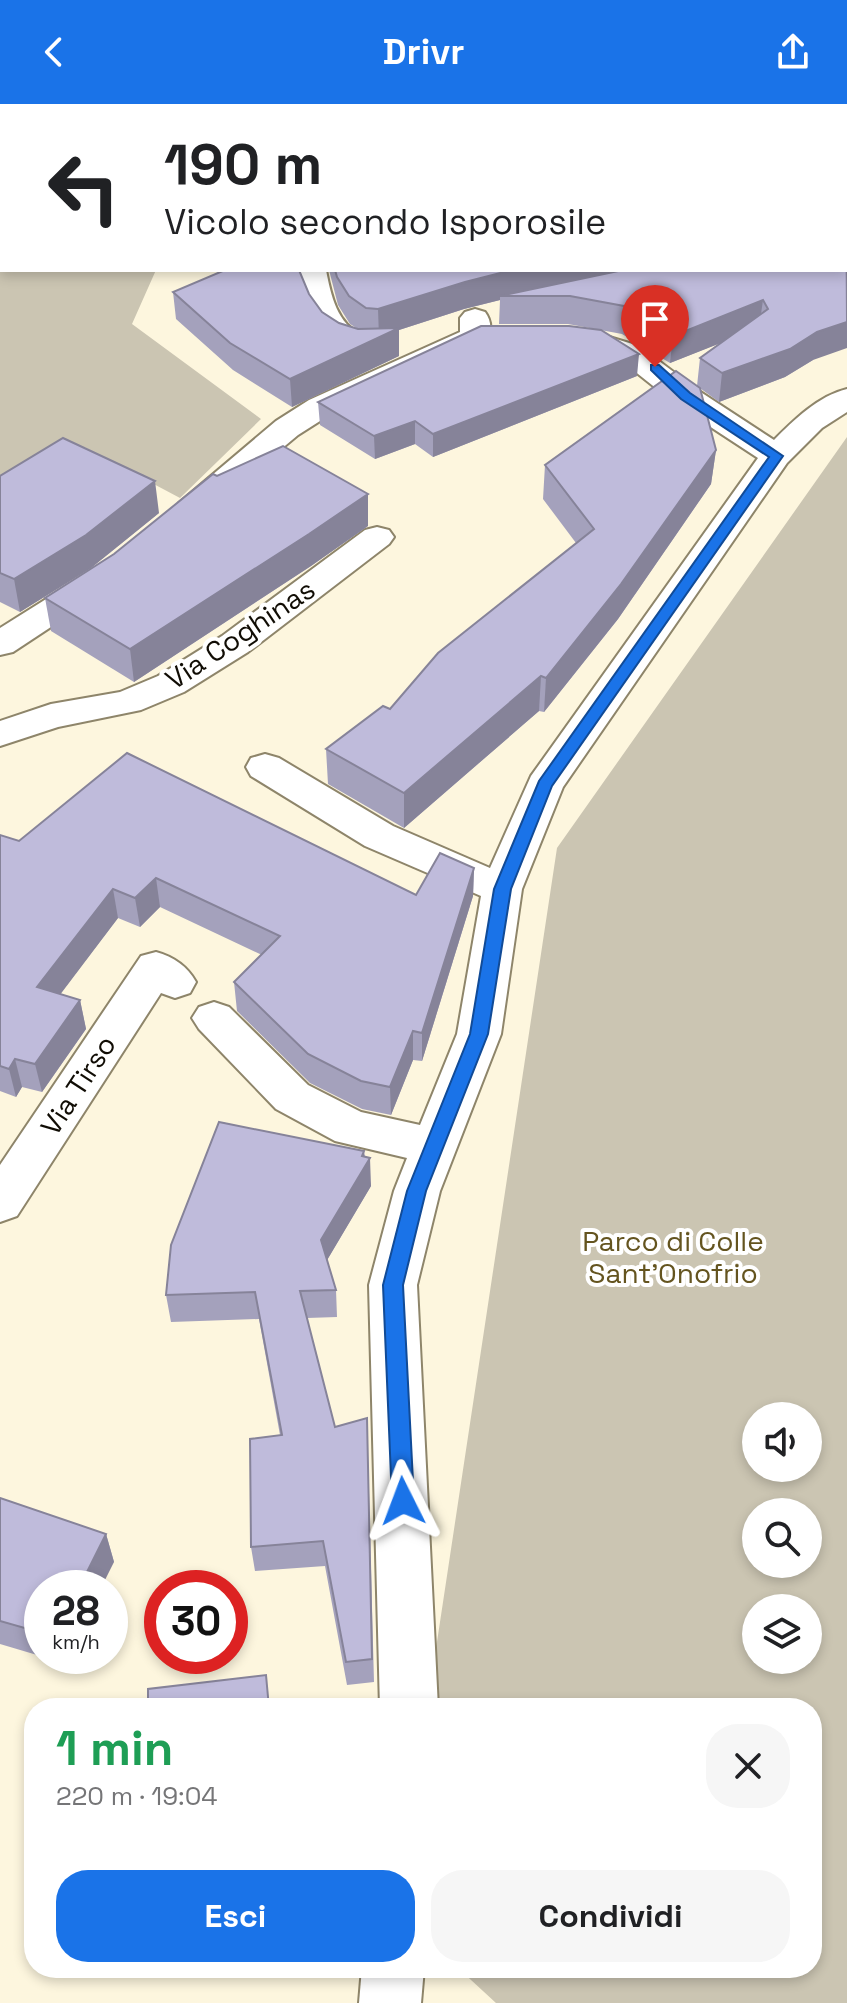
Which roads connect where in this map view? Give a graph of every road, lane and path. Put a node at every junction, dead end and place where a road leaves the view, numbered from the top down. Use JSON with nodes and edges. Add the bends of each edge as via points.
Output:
{"nodes":[{"id":1,"x":312,"y":272,"type":"edge"},
{"id":2,"x":547,"y":336,"type":"edge"},
{"id":3,"x":847,"y":398,"type":"edge"},
{"id":4,"x":776,"y":456,"type":"junction"},
{"id":5,"x":178,"y":517,"type":"edge"},
{"id":6,"x":377,"y":537,"type":"dead end"},
{"id":7,"x":117,"y":567,"type":"edge"},
{"id":8,"x":0,"y":644,"type":"edge"},
{"id":9,"x":0,"y":734,"type":"edge"},
{"id":10,"x":265,"y":767,"type":"dead end"},
{"id":11,"x":502,"y":889,"type":"junction"},
{"id":12,"x":165,"y":974,"type":"dead end"},
{"id":13,"x":214,"y":1018,"type":"dead end"},
{"id":14,"x":435,"y":1146,"type":"junction"},
{"id":15,"x":0,"y":1203,"type":"edge"},
{"id":16,"x":409,"y":1698,"type":"edge"},
{"id":17,"x":392,"y":1978,"type":"edge"},
{"id":18,"x":390,"y":2003,"type":"edge"}],
"edges":[{"from":1,"to":5,"type":"street","via":[[315,300],[332,326],[349,343],[366,349],[490,325],[320,407]]},
{"from":2,"to":4,"type":"street","via":[[599,340],[630,351],[685,396]]},
{"from":3,"to":4,"type":"street","via":[[811,421]]},
{"from":4,"to":11,"type":"street","via":[[545,785]]},
{"from":6,"to":9,"type":"street","name":"Via Coghinas","via":[[235,644],[171,684],[128,702],[51,716]]},
{"from":7,"to":8,"type":"street"},
{"from":10,"to":11,"type":"street","via":[[379,836]]},
{"from":11,"to":14,"type":"street","via":[[479,1034]]},
{"from":12,"to":15,"type":"street","name":"Via Tirso"},
{"from":13,"to":14,"type":"street","via":[[292,1097],[351,1128]]},
{"from":14,"to":16,"type":"street","via":[[417,1191],[393,1285]]},
{"from":17,"to":18,"type":"street"}]}
